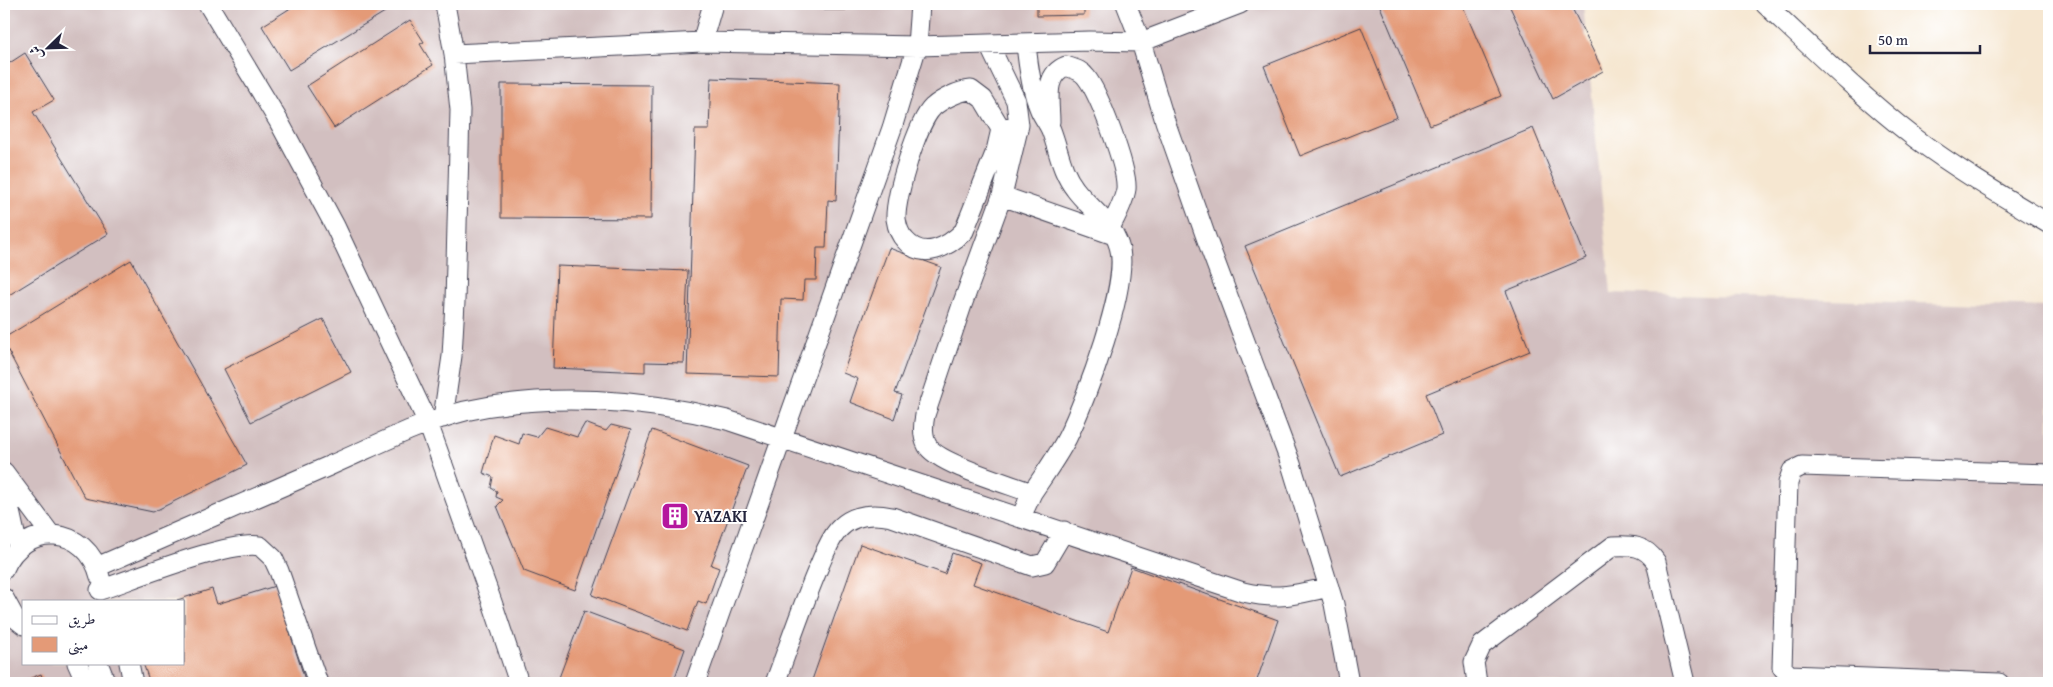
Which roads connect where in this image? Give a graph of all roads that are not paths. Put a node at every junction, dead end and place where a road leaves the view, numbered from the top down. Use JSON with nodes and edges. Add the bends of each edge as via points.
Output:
{"nodes":[{"id":1,"x":208,"y":4,"type":"edge"},
{"id":2,"x":445,"y":4,"type":"edge"},
{"id":3,"x":713,"y":4,"type":"edge"},
{"id":4,"x":920,"y":4,"type":"edge"},
{"id":5,"x":1126,"y":4,"type":"edge"},
{"id":6,"x":1240,"y":4,"type":"edge"},
{"id":7,"x":1765,"y":4,"type":"edge"},
{"id":8,"x":702,"y":42,"type":"junction"},
{"id":9,"x":1142,"y":42,"type":"junction"},
{"id":10,"x":1026,"y":43,"type":"junction"},
{"id":11,"x":989,"y":45,"type":"junction"},
{"id":12,"x":918,"y":46,"type":"junction"},
{"id":13,"x":454,"y":54,"type":"junction"},
{"id":14,"x":1019,"y":125,"type":"junction"},
{"id":15,"x":1001,"y":129,"type":"junction"},
{"id":16,"x":1051,"y":131,"type":"junction"},
{"id":17,"x":1002,"y":196,"type":"junction"},
{"id":18,"x":2049,"y":224,"type":"edge"},
{"id":19,"x":1112,"y":231,"type":"junction"},
{"id":20,"x":436,"y":420,"type":"junction"},
{"id":21,"x":781,"y":437,"type":"junction"},
{"id":22,"x":4,"y":472,"type":"edge"},
{"id":23,"x":2049,"y":474,"type":"edge"},
{"id":24,"x":4,"y":484,"type":"edge"},
{"id":25,"x":1032,"y":493,"type":"junction"},
{"id":26,"x":1021,"y":517,"type":"junction"},
{"id":27,"x":1064,"y":531,"type":"junction"},
{"id":28,"x":51,"y":535,"type":"junction"},
{"id":29,"x":18,"y":547,"type":"junction"},
{"id":30,"x":97,"y":567,"type":"junction"},
{"id":31,"x":4,"y":569,"type":"edge"},
{"id":32,"x":1328,"y":587,"type":"junction"},
{"id":33,"x":99,"y":595,"type":"edge"},
{"id":34,"x":5,"y":604,"type":"edge"},
{"id":35,"x":22,"y":623,"type":"edge"},
{"id":36,"x":77,"y":664,"type":"edge"},
{"id":37,"x":98,"y":664,"type":"edge"},
{"id":38,"x":129,"y":664,"type":"edge"},
{"id":39,"x":86,"y":683,"type":"edge"},
{"id":40,"x":106,"y":683,"type":"edge"},
{"id":41,"x":133,"y":683,"type":"edge"},
{"id":42,"x":318,"y":683,"type":"edge"},
{"id":43,"x":519,"y":683,"type":"edge"},
{"id":44,"x":695,"y":683,"type":"edge"},
{"id":45,"x":775,"y":683,"type":"edge"},
{"id":46,"x":1349,"y":683,"type":"edge"},
{"id":47,"x":1477,"y":683,"type":"edge"},
{"id":48,"x":1685,"y":683,"type":"edge"},
{"id":49,"x":1999,"y":683,"type":"edge"}],
"edges":[{"from":1,"to":20,"type":"street","via":[[278,120]]},
{"from":2,"to":13,"type":"street"},
{"from":3,"to":8,"type":"street"},
{"from":4,"to":12,"type":"street"},
{"from":5,"to":9,"type":"street"},
{"from":6,"to":9,"type":"street"},
{"from":7,"to":18,"type":"street","via":[[1856,90],[1916,138],[1965,174]]},
{"from":8,"to":12,"type":"street"},
{"from":8,"to":13,"type":"street"},
{"from":9,"to":10,"type":"street"},
{"from":9,"to":32,"type":"street","via":[[1165,121],[1291,464]]},
{"from":10,"to":11,"type":"street"},
{"from":10,"to":16,"type":"street","via":[[1030,81]]},
{"from":11,"to":12,"type":"street"},
{"from":11,"to":14,"type":"street","via":[[1016,101]]},
{"from":12,"to":21,"type":"street","via":[[892,128]]},
{"from":13,"to":20,"type":"street","via":[[460,110],[455,302],[452,356]]},
{"from":14,"to":15,"type":"street"},
{"from":14,"to":17,"type":"street"},
{"from":15,"to":15,"type":"street","via":[[983,99],[971,90],[934,106],[909,158],[897,205],[896,221],[901,236],[910,246],[928,251],[938,249],[964,232],[996,151]]},
{"from":16,"to":19,"type":"street","via":[[1066,176]]},
{"from":16,"to":19,"type":"street","via":[[1050,81],[1059,69],[1066,66],[1077,69],[1087,78],[1095,93],[1124,173],[1124,197]]},
{"from":17,"to":19,"type":"street"},
{"from":17,"to":25,"type":"street","via":[[962,305],[923,429],[926,444],[937,457]]},
{"from":19,"to":25,"type":"street","via":[[1119,246],[1121,270],[1108,330],[1067,438]]},
{"from":20,"to":21,"type":"street","via":[[488,407],[557,400],[648,404],[698,412]]},
{"from":20,"to":30,"type":"street"},
{"from":20,"to":43,"type":"street"},
{"from":21,"to":26,"type":"street"},
{"from":21,"to":44,"type":"street"},
{"from":22,"to":28,"type":"street"},
{"from":23,"to":49,"type":"street","via":[[1802,466],[1792,471],[1788,483],[1782,667],[1789,675]]},
{"from":24,"to":29,"type":"street"},
{"from":25,"to":26,"type":"street"},
{"from":26,"to":27,"type":"street"},
{"from":27,"to":32,"type":"street","via":[[1267,598]]},
{"from":27,"to":45,"type":"street","via":[[1045,563],[1032,566],[892,517],[876,514],[851,520],[839,529],[829,544]]},
{"from":28,"to":29,"type":"street","via":[[33,538]]},
{"from":28,"to":30,"type":"street","via":[[66,537],[79,544]]},
{"from":29,"to":31,"type":"street"},
{"from":30,"to":33,"type":"street"},
{"from":32,"to":46,"type":"street","via":[[1340,629]]},
{"from":33,"to":42,"type":"street","via":[[215,552],[244,545],[260,546],[273,558],[279,571]]},
{"from":34,"to":35,"type":"street"},
{"from":36,"to":39,"type":"street"},
{"from":37,"to":40,"type":"street"},
{"from":38,"to":41,"type":"street"},
{"from":47,"to":48,"type":"street","via":[[1474,662],[1482,644],[1613,546],[1634,545],[1650,553],[1656,562]]}]}
